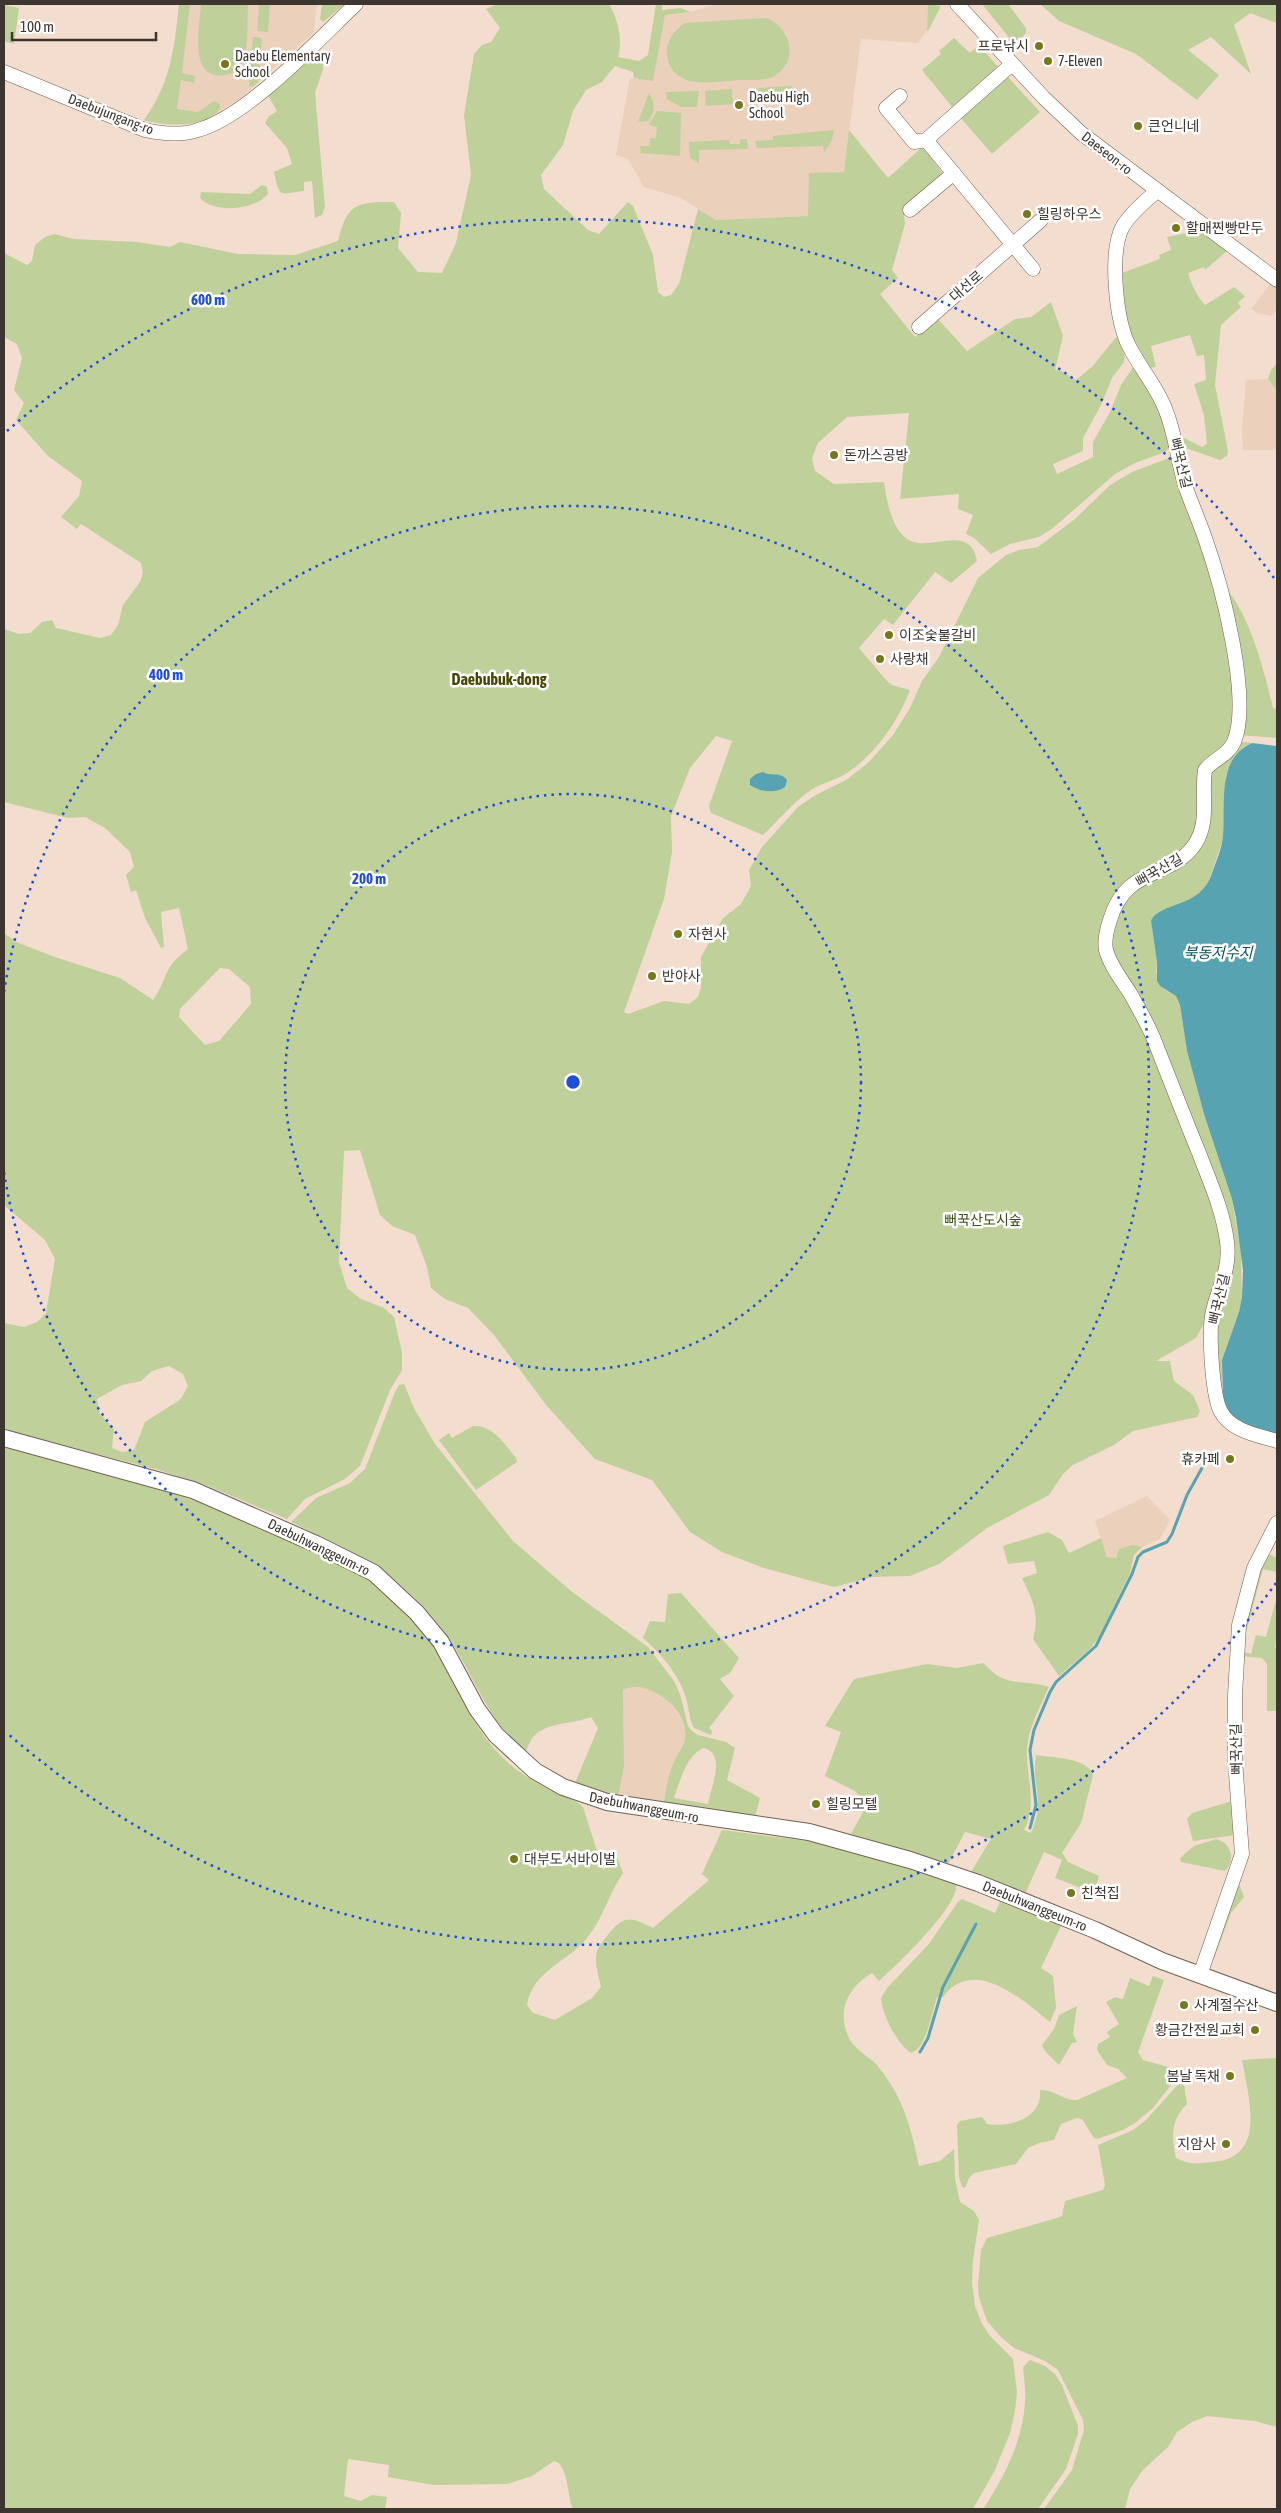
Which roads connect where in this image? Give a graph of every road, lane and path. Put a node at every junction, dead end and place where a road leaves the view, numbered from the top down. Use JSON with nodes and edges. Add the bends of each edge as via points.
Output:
{"nodes":[{"id":1,"x":356,"y":4,"type":"edge"},
{"id":2,"x":957,"y":4,"type":"edge"},
{"id":3,"x":1012,"y":64,"type":"junction"},
{"id":4,"x":4,"y":72,"type":"edge"},
{"id":5,"x":900,"y":96,"type":"dead end"},
{"id":6,"x":926,"y":140,"type":"junction"},
{"id":7,"x":954,"y":173,"type":"junction"},
{"id":8,"x":1157,"y":191,"type":"junction"},
{"id":9,"x":910,"y":210,"type":"dead end"},
{"id":10,"x":1041,"y":220,"type":"dead end"},
{"id":11,"x":1013,"y":245,"type":"junction"},
{"id":12,"x":1033,"y":269,"type":"dead end"},
{"id":13,"x":1277,"y":280,"type":"edge"},
{"id":14,"x":918,"y":327,"type":"dead end"},
{"id":15,"x":4,"y":1438,"type":"edge"},
{"id":16,"x":1277,"y":1441,"type":"edge"},
{"id":17,"x":1277,"y":1523,"type":"edge"},
{"id":18,"x":1201,"y":1970,"type":"junction"},
{"id":19,"x":1277,"y":1992,"type":"edge"},
{"id":20,"x":1277,"y":2004,"type":"edge"}],
"edges":[{"from":1,"to":4,"type":"street","name":"Daebujungang-ro","via":[[246,104],[210,126],[188,133],[145,130]]},
{"from":2,"to":3,"type":"street","name":"Daeseon-ro"},
{"from":3,"to":6,"type":"street"},
{"from":3,"to":8,"type":"street","name":"Daeseon-ro","via":[[1082,133]]},
{"from":5,"to":6,"type":"street","via":[[886,108],[914,142]]},
{"from":6,"to":7,"type":"street"},
{"from":7,"to":9,"type":"street"},
{"from":7,"to":11,"type":"street"},
{"from":8,"to":13,"type":"street","name":"Daeseon-ro"},
{"from":8,"to":16,"type":"street","name":"뻐꾹산길","via":[[1122,228],[1116,264],[1118,300],[1128,342],[1167,412],[1186,488],[1206,539],[1232,640],[1240,701],[1239,718],[1234,741],[1227,753],[1205,770],[1205,810],[1195,844],[1186,855],[1130,886],[1119,899],[1106,932],[1106,948],[1110,961],[1153,1036],[1218,1199],[1227,1243],[1227,1263],[1212,1314],[1211,1334],[1219,1409],[1224,1418],[1240,1429]]},
{"from":10,"to":11,"type":"street","name":"대선로"},
{"from":11,"to":12,"type":"street"},
{"from":11,"to":14,"type":"street","name":"대선로"},
{"from":15,"to":18,"type":"main road","name":"Daebuhwanggeum-ro","via":[[193,1490],[374,1573],[411,1607],[441,1642],[477,1709],[496,1735],[535,1771],[562,1787],[633,1808],[784,1828],[850,1842],[941,1870],[1095,1930],[1140,1941]]},
{"from":17,"to":18,"type":"street","name":"뻐꾹산길","via":[[1254,1568],[1239,1625],[1235,1695],[1242,1854]]},
{"from":18,"to":19,"type":"main road","name":"Daebuhwanggeum-ro"},
{"from":18,"to":20,"type":"main road","name":"Daebuhwanggeum-ro"}]}
